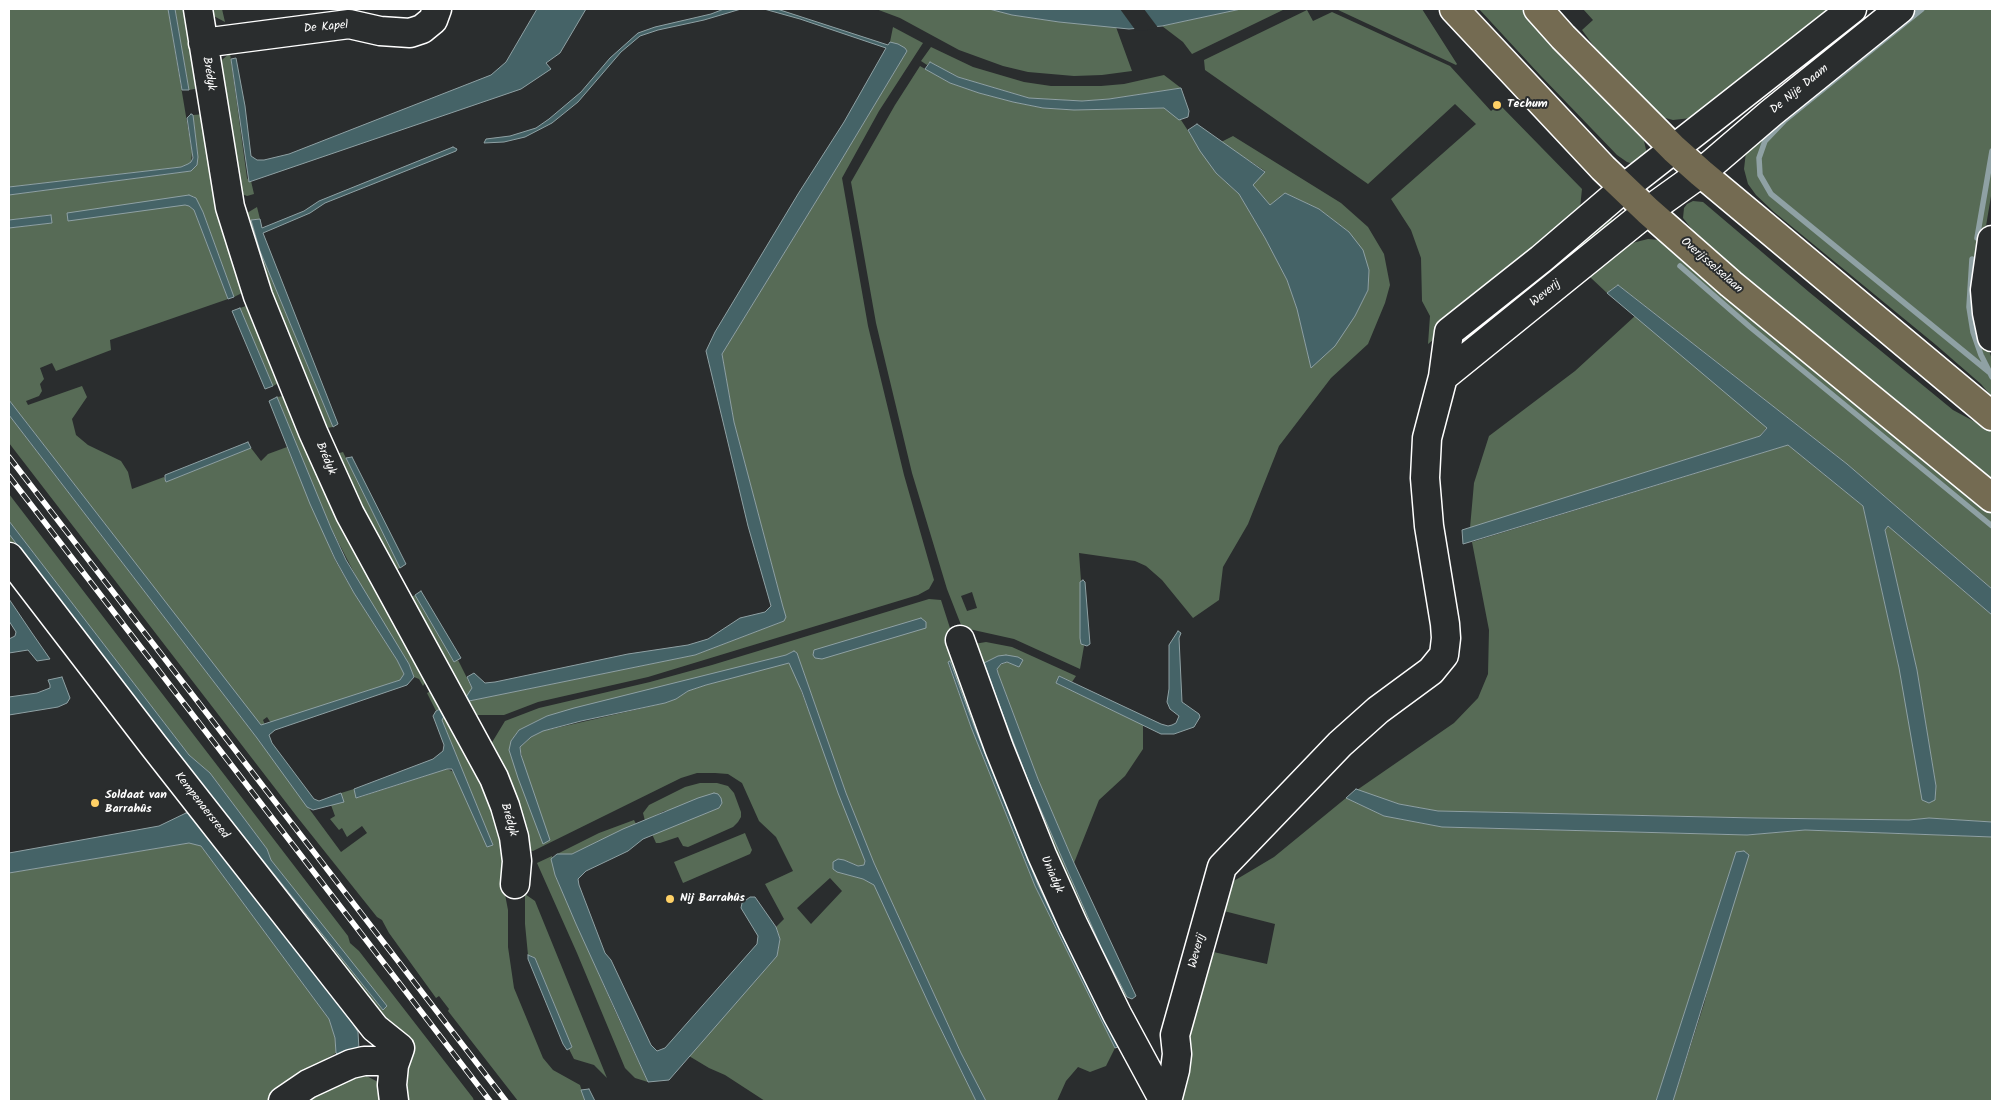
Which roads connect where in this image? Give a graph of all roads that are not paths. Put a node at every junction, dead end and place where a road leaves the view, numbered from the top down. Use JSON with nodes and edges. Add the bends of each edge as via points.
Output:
{"nodes":[{"id":1,"x":198,"y":9,"type":"edge"},
{"id":2,"x":437,"y":9,"type":"edge"},
{"id":3,"x":1454,"y":9,"type":"edge"},
{"id":4,"x":1538,"y":9,"type":"edge"},
{"id":5,"x":1852,"y":9,"type":"edge"},
{"id":6,"x":1900,"y":9,"type":"edge"},
{"id":7,"x":204,"y":43,"type":"junction"},
{"id":8,"x":1674,"y":148,"type":"junction"},
{"id":9,"x":1701,"y":173,"type":"junction"},
{"id":10,"x":1624,"y":188,"type":"junction"},
{"id":11,"x":1648,"y":211,"type":"junction"},
{"id":12,"x":1992,"y":240,"type":"edge"},
{"id":13,"x":1992,"y":337,"type":"edge"},
{"id":14,"x":1443,"y":377,"type":"junction"},
{"id":15,"x":1992,"y":416,"type":"edge"},
{"id":16,"x":1992,"y":498,"type":"edge"},
{"id":17,"x":9,"y":557,"type":"edge"},
{"id":18,"x":960,"y":640,"type":"dead end"},
{"id":19,"x":515,"y":884,"type":"dead end"},
{"id":20,"x":397,"y":1056,"type":"junction"},
{"id":21,"x":1158,"y":1097,"type":"edge"},
{"id":22,"x":283,"y":1101,"type":"edge"},
{"id":23,"x":394,"y":1101,"type":"edge"}],
"edges":[{"from":1,"to":7,"type":"street","name":"Brédyk"},
{"from":2,"to":7,"type":"street","name":"De Kapel","via":[[433,20],[422,29],[410,32],[380,31],[349,24]]},
{"from":3,"to":10,"type":"main road","name":"Overijsselselaan"},
{"from":4,"to":8,"type":"main road"},
{"from":5,"to":8,"type":"street"},
{"from":6,"to":9,"type":"street","name":"De Nije Daam"},
{"from":7,"to":19,"type":"street","name":"Brédyk","via":[[230,208],[258,296],[350,514],[494,778],[514,837]]},
{"from":8,"to":9,"type":"main road"},
{"from":8,"to":10,"type":"street"},
{"from":9,"to":11,"type":"street","name":"De Nije Daam"},
{"from":9,"to":15,"type":"main road"},
{"from":10,"to":11,"type":"main road","name":"Overijsselselaan"},
{"from":10,"to":14,"type":"street","via":[[1541,260],[1449,332]]},
{"from":11,"to":14,"type":"street","name":"Weverij"},
{"from":11,"to":16,"type":"main road","name":"Overijsselselaan","via":[[1731,284]]},
{"from":12,"to":13,"type":"street","via":[[1985,290]]},
{"from":14,"to":21,"type":"street","name":"Weverij","via":[[1427,438],[1425,478],[1430,535],[1445,624],[1444,655],[1431,671],[1378,710],[1340,744],[1222,866],[1175,1036],[1158,1062]]},
{"from":17,"to":20,"type":"street","name":"Kempenaersreed"},
{"from":18,"to":21,"type":"street","name":"Uniadyk","via":[[1042,855]]},
{"from":20,"to":22,"type":"street","via":[[351,1064],[308,1084]]},
{"from":20,"to":23,"type":"street","via":[[392,1086]]}]}
